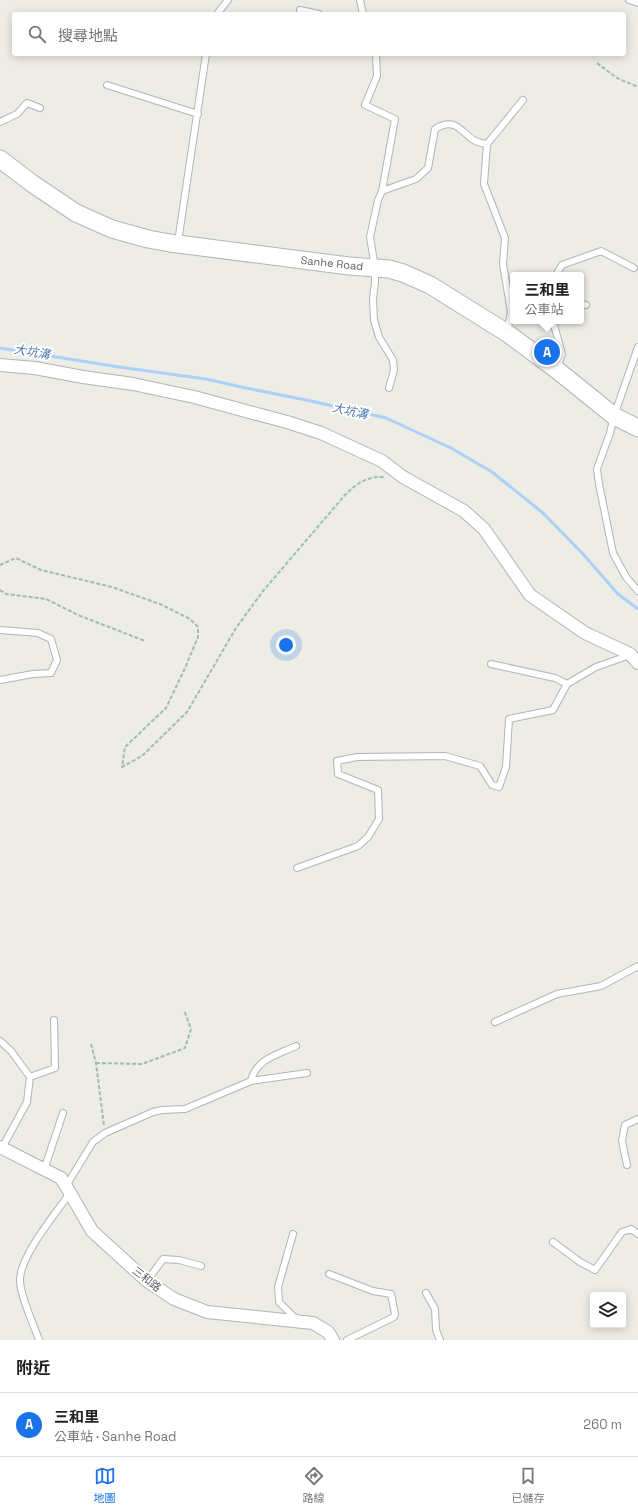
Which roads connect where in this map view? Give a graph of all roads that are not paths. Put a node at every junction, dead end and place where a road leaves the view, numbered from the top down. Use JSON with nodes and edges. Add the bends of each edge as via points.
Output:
{"nodes":[{"id":1,"x":228,"y":0,"type":"edge"},
{"id":2,"x":360,"y":0,"type":"edge"},
{"id":3,"x":629,"y":0,"type":"edge"},
{"id":4,"x":638,"y":3,"type":"edge"},
{"id":5,"x":300,"y":10,"type":"dead end"},
{"id":6,"x":219,"y":12,"type":"edge"},
{"id":7,"x":310,"y":12,"type":"edge"},
{"id":8,"x":363,"y":12,"type":"edge"},
{"id":9,"x":206,"y":56,"type":"edge"},
{"id":10,"x":376,"y":56,"type":"edge"},
{"id":11,"x":107,"y":85,"type":"dead end"},
{"id":12,"x":523,"y":100,"type":"dead end"},
{"id":13,"x":40,"y":108,"type":"dead end"},
{"id":14,"x":198,"y":114,"type":"junction"},
{"id":15,"x":0,"y":122,"type":"edge"},
{"id":16,"x":487,"y":144,"type":"junction"},
{"id":17,"x":0,"y":159,"type":"edge"},
{"id":18,"x":382,"y":191,"type":"junction"},
{"id":19,"x":177,"y":244,"type":"junction"},
{"id":20,"x":375,"y":268,"type":"junction"},
{"id":21,"x":634,"y":268,"type":"dead end"},
{"id":22,"x":558,"y":272,"type":"edge"},
{"id":23,"x":510,"y":306,"type":"edge"},
{"id":24,"x":510,"y":317,"type":"edge"},
{"id":25,"x":554,"y":324,"type":"edge"},
{"id":26,"x":507,"y":333,"type":"junction"},
{"id":27,"x":638,"y":347,"type":"edge"},
{"id":28,"x":0,"y":365,"type":"edge"},
{"id":29,"x":556,"y":370,"type":"junction"},
{"id":30,"x":389,"y":388,"type":"dead end"},
{"id":31,"x":614,"y":416,"type":"junction"},
{"id":32,"x":638,"y":428,"type":"edge"},
{"id":33,"x":638,"y":591,"type":"edge"},
{"id":34,"x":0,"y":630,"type":"edge"},
{"id":35,"x":634,"y":658,"type":"edge"},
{"id":36,"x":491,"y":664,"type":"dead end"},
{"id":37,"x":0,"y":680,"type":"edge"},
{"id":38,"x":567,"y":684,"type":"junction"},
{"id":39,"x":297,"y":868,"type":"dead end"},
{"id":40,"x":638,"y":966,"type":"edge"},
{"id":41,"x":54,"y":1020,"type":"dead end"},
{"id":42,"x":495,"y":1022,"type":"dead end"},
{"id":43,"x":0,"y":1040,"type":"edge"},
{"id":44,"x":296,"y":1046,"type":"dead end"},
{"id":45,"x":306,"y":1073,"type":"dead end"},
{"id":46,"x":30,"y":1077,"type":"junction"},
{"id":47,"x":250,"y":1081,"type":"junction"},
{"id":48,"x":63,"y":1113,"type":"dead end"},
{"id":49,"x":638,"y":1119,"type":"edge"},
{"id":50,"x":1,"y":1147,"type":"edge"},
{"id":51,"x":627,"y":1165,"type":"dead end"},
{"id":52,"x":44,"y":1170,"type":"junction"},
{"id":53,"x":68,"y":1189,"type":"junction"},
{"id":54,"x":293,"y":1234,"type":"dead end"},
{"id":55,"x":638,"y":1234,"type":"edge"},
{"id":56,"x":553,"y":1242,"type":"dead end"},
{"id":57,"x":201,"y":1266,"type":"dead end"},
{"id":58,"x":329,"y":1274,"type":"dead end"},
{"id":59,"x":147,"y":1282,"type":"junction"},
{"id":60,"x":426,"y":1293,"type":"dead end"},
{"id":61,"x":297,"y":1321,"type":"junction"},
{"id":62,"x":39,"y":1340,"type":"edge"},
{"id":63,"x":333,"y":1340,"type":"edge"},
{"id":64,"x":347,"y":1340,"type":"edge"},
{"id":65,"x":440,"y":1340,"type":"edge"}],
"edges":[{"from":1,"to":6,"type":"lane"},
{"from":2,"to":8,"type":"lane"},
{"from":3,"to":4,"type":"lane"},
{"from":5,"to":7,"type":"lane"},
{"from":9,"to":14,"type":"lane"},
{"from":10,"to":18,"type":"lane","via":[[377,76],[366,105],[395,119]]},
{"from":11,"to":14,"type":"lane"},
{"from":12,"to":16,"type":"lane"},
{"from":13,"to":15,"type":"lane","via":[[27,102],[17,114]]},
{"from":14,"to":19,"type":"lane"},
{"from":16,"to":18,"type":"lane","via":[[480,144],[466,136],[454,124],[442,125],[435,129],[428,168],[416,179]]},
{"from":16,"to":23,"type":"lane","via":[[484,184],[505,238],[503,264]]},
{"from":17,"to":19,"type":"main road","name":"Sanhe Road","via":[[76,213],[112,229]]},
{"from":18,"to":20,"type":"lane","via":[[370,237]]},
{"from":19,"to":20,"type":"main road","name":"Sanhe Road"},
{"from":20,"to":26,"type":"main road","name":"Sanhe Road","via":[[402,273],[430,285]]},
{"from":20,"to":30,"type":"lane","via":[[374,320],[379,337],[394,365]]},
{"from":21,"to":22,"type":"lane","via":[[601,251],[562,265]]},
{"from":24,"to":26,"type":"lane"},
{"from":25,"to":29,"type":"lane","via":[[562,354]]},
{"from":26,"to":29,"type":"main road","name":"Sanhe Road"},
{"from":27,"to":31,"type":"lane"},
{"from":28,"to":35,"type":"street","via":[[133,384],[194,397],[320,433],[382,461],[403,477],[464,510],[484,529],[530,595],[585,633]]},
{"from":29,"to":31,"type":"main road","name":"Sanhe Road"},
{"from":31,"to":32,"type":"main road","name":"Sanhe Road"},
{"from":31,"to":33,"type":"lane","via":[[597,469],[599,484],[614,553],[626,577]]},
{"from":34,"to":37,"type":"lane","via":[[38,633],[51,639],[57,660],[51,673]]},
{"from":35,"to":38,"type":"lane","via":[[596,667]]},
{"from":36,"to":38,"type":"lane","via":[[555,678]]},
{"from":38,"to":39,"type":"lane","via":[[553,710],[509,719],[506,767],[499,787],[492,785],[480,766],[445,756],[357,757],[337,761],[338,774],[378,790],[379,820],[368,837],[358,846]]},
{"from":40,"to":42,"type":"lane","via":[[602,986],[556,994]]},
{"from":41,"to":46,"type":"lane","via":[[55,1068]]},
{"from":43,"to":46,"type":"lane"},
{"from":44,"to":47,"type":"lane","via":[[261,1062]]},
{"from":45,"to":47,"type":"lane"},
{"from":46,"to":50,"type":"lane","via":[[27,1102]]},
{"from":47,"to":53,"type":"lane","via":[[185,1109],[153,1112],[105,1133],[93,1142]]},
{"from":48,"to":52,"type":"lane"},
{"from":49,"to":51,"type":"lane","via":[[625,1125],[622,1141]]},
{"from":50,"to":52,"type":"street","name":"三和路"},
{"from":52,"to":53,"type":"street","name":"三和路","via":[[61,1178]]},
{"from":53,"to":59,"type":"street","name":"三和路","via":[[92,1231]]},
{"from":53,"to":62,"type":"lane","via":[[22,1267],[21,1290]]},
{"from":54,"to":61,"type":"lane","via":[[278,1287],[279,1302]]},
{"from":55,"to":56,"type":"lane","via":[[631,1230],[622,1232],[595,1270]]},
{"from":57,"to":59,"type":"lane","via":[[163,1259]]},
{"from":58,"to":64,"type":"lane","via":[[373,1291],[391,1294],[394,1317]]},
{"from":59,"to":61,"type":"street","name":"三和路","via":[[174,1299],[207,1312]]},
{"from":60,"to":65,"type":"lane","via":[[435,1309],[436,1330]]},
{"from":61,"to":63,"type":"street","name":"三和路","via":[[313,1323],[328,1332]]}]}
